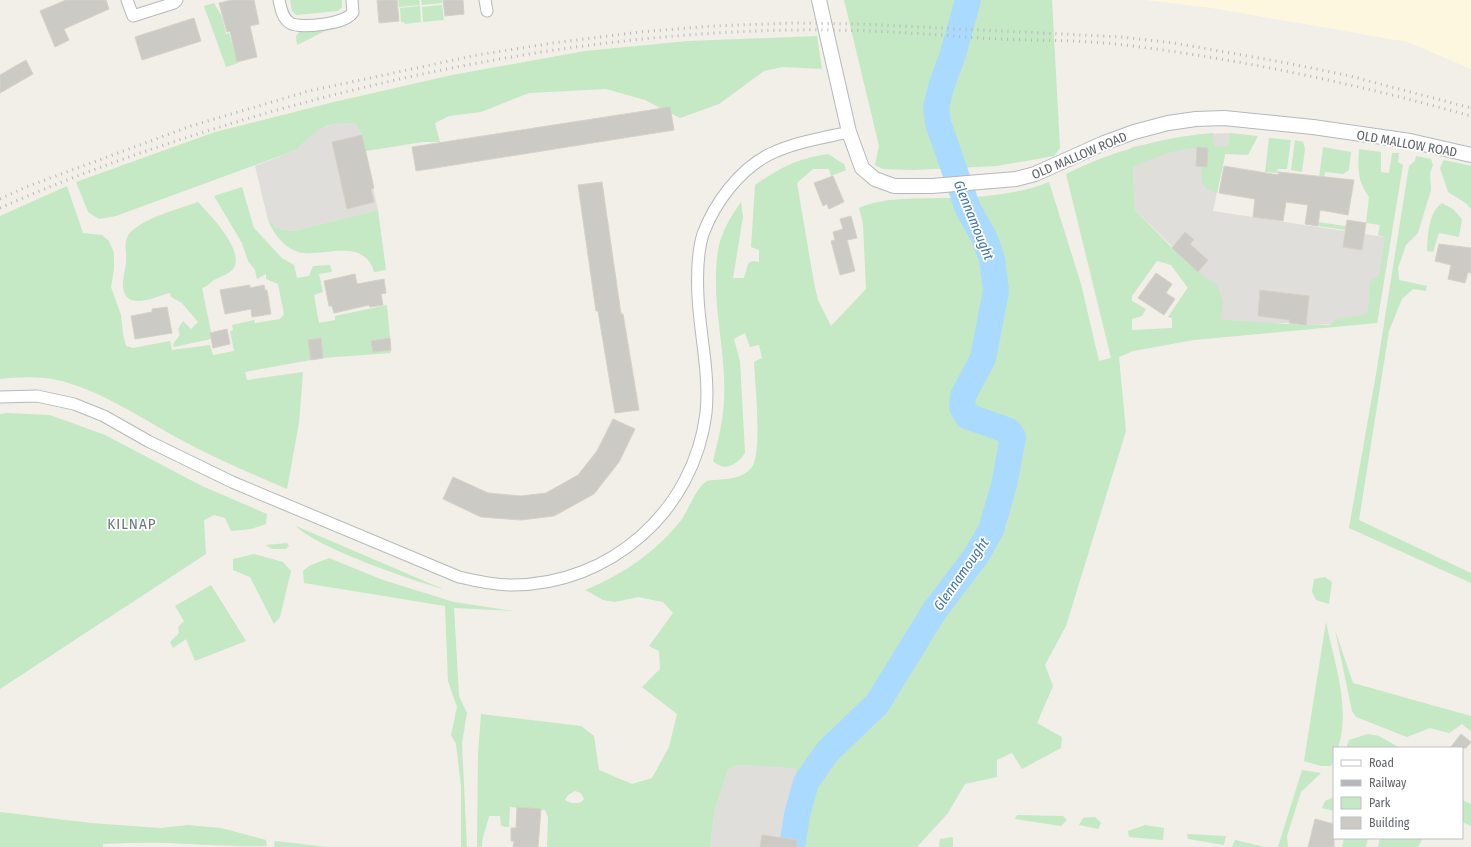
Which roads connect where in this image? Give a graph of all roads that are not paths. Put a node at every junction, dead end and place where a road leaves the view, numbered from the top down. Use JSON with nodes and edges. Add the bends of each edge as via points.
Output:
{"nodes":[{"id":1,"x":127,"y":0,"type":"edge"},
{"id":2,"x":177,"y":0,"type":"edge"},
{"id":3,"x":279,"y":0,"type":"edge"},
{"id":4,"x":352,"y":0,"type":"edge"},
{"id":5,"x":819,"y":0,"type":"edge"},
{"id":6,"x":849,"y":132,"type":"junction"},
{"id":7,"x":1471,"y":155,"type":"edge"},
{"id":8,"x":0,"y":397,"type":"edge"}],
"edges":[{"from":1,"to":2,"type":"street","via":[[133,16],[174,4]]},
{"from":3,"to":4,"type":"street","via":[[286,20],[299,25],[339,22],[346,19],[353,12]]},
{"from":5,"to":6,"type":"street","name":"OLD MALLOW ROAD"},
{"from":6,"to":7,"type":"street","name":"OLD MALLOW ROAD","via":[[862,168],[875,179],[894,186],[1016,180],[1134,132],[1196,119],[1224,118],[1313,127],[1410,141]]},
{"from":6,"to":8,"type":"street","via":[[799,143],[770,154],[741,176],[714,210],[703,234],[698,262],[698,298],[707,388],[706,414],[693,465],[668,508],[646,532],[627,549],[607,561],[574,575],[546,582],[512,585],[459,577],[232,482],[92,411],[74,404],[37,396]]}]}
